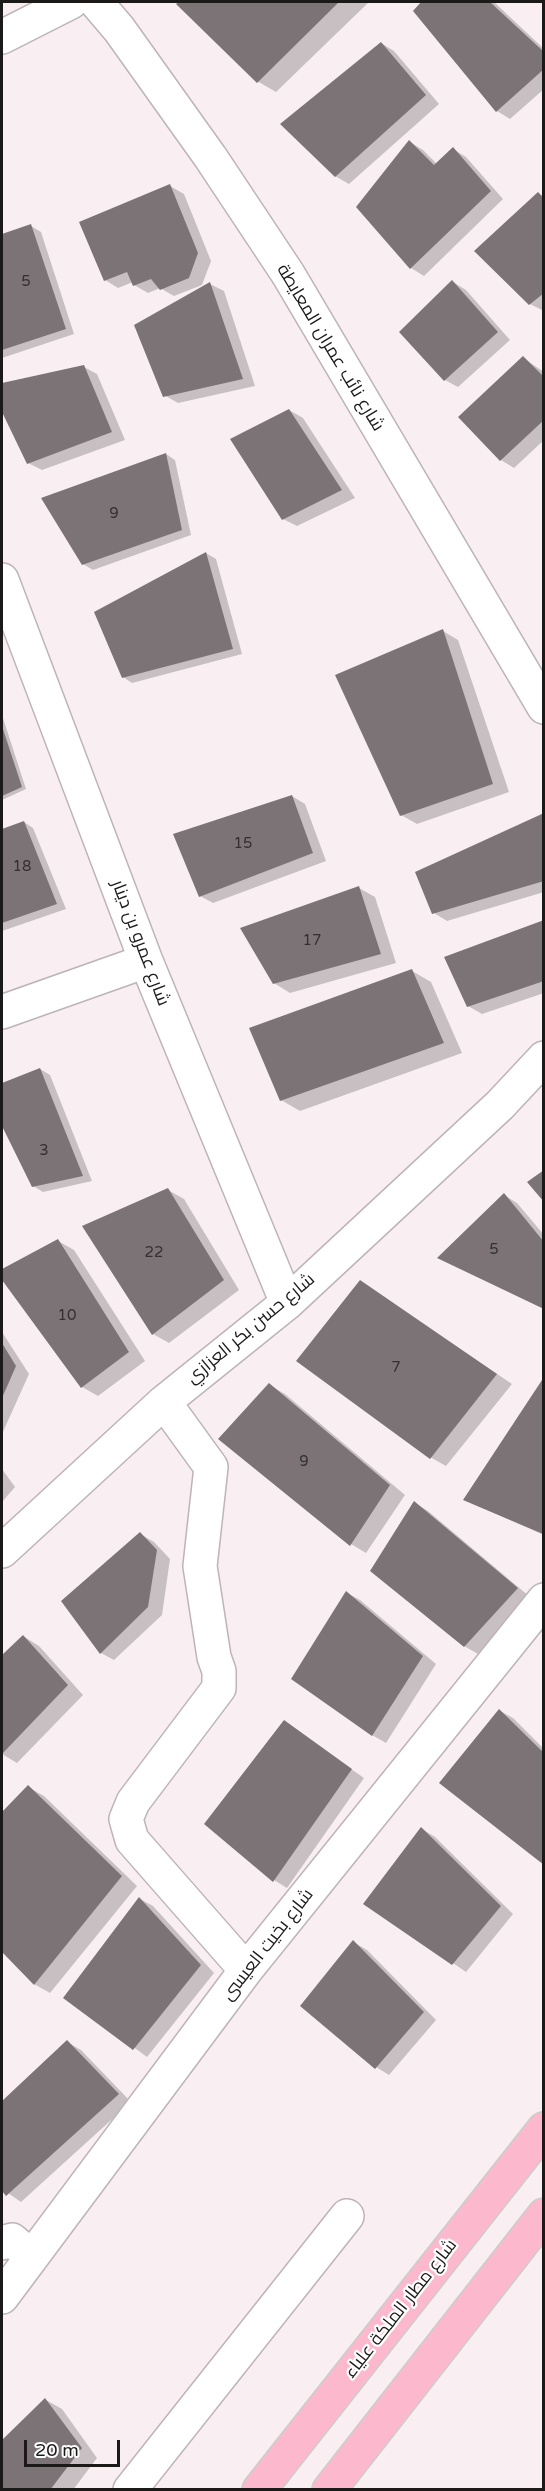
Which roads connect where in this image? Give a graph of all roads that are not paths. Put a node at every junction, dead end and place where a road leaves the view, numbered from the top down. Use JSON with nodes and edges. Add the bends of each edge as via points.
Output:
{"nodes":[{"id":1,"x":71,"y":2,"type":"edge"},
{"id":2,"x":96,"y":2,"type":"edge"},
{"id":3,"x":2,"y":37,"type":"edge"},
{"id":4,"x":2,"y":580,"type":"edge"},
{"id":5,"x":543,"y":708,"type":"edge"},
{"id":6,"x":146,"y":961,"type":"junction"},
{"id":7,"x":2,"y":1012,"type":"edge"},
{"id":8,"x":543,"y":1058,"type":"edge"},
{"id":9,"x":543,"y":1082,"type":"edge"},
{"id":10,"x":500,"y":1105,"type":"junction"},
{"id":11,"x":286,"y":1303,"type":"junction"},
{"id":12,"x":164,"y":1402,"type":"junction"},
{"id":13,"x":2,"y":1551,"type":"edge"},
{"id":14,"x":543,"y":1600,"type":"edge"},
{"id":15,"x":246,"y":1970,"type":"junction"},
{"id":16,"x":543,"y":2129,"type":"edge"},
{"id":17,"x":543,"y":2215,"type":"edge"},
{"id":18,"x":347,"y":2216,"type":"dead end"},
{"id":19,"x":12,"y":2242,"type":"edge"},
{"id":20,"x":2,"y":2297,"type":"edge"},
{"id":21,"x":341,"y":2481,"type":"edge"},
{"id":22,"x":130,"y":2490,"type":"edge"},
{"id":23,"x":259,"y":2490,"type":"edge"}],
"edges":[{"from":1,"to":3,"type":"street"},
{"from":2,"to":5,"type":"street","name":"شارع نائب عمران المعايطة","via":[[211,158],[288,274]]},
{"from":4,"to":6,"type":"street","name":"شارع عمرو بن دينار"},
{"from":6,"to":7,"type":"street"},
{"from":6,"to":11,"type":"street","name":"شارع عمرو بن دينار"},
{"from":8,"to":10,"type":"street","name":"شارع حسن بكر العزازي"},
{"from":9,"to":10,"type":"street","name":"شارع حسن بكر العزازي"},
{"from":10,"to":11,"type":"street","name":"شارع حسن بكر العزازي"},
{"from":11,"to":12,"type":"street","name":"شارع حسن بكر العزازي"},
{"from":12,"to":13,"type":"street","name":"شارع حسن بكر العزازي"},
{"from":12,"to":15,"type":"street","via":[[211,1467],[200,1566],[219,1688],[133,1802],[126,1819],[132,1840]]},
{"from":14,"to":15,"type":"street","name":"شارع بخيت العيسى"},
{"from":15,"to":19,"type":"street","name":"شارع بخيت العيسى"},
{"from":16,"to":23,"type":"highway","name":"شارع مطار الملكة علياء"},
{"from":17,"to":21,"type":"highway"},
{"from":18,"to":22,"type":"street"},
{"from":19,"to":20,"type":"street","name":"شارع بخيت العيسى"}]}
